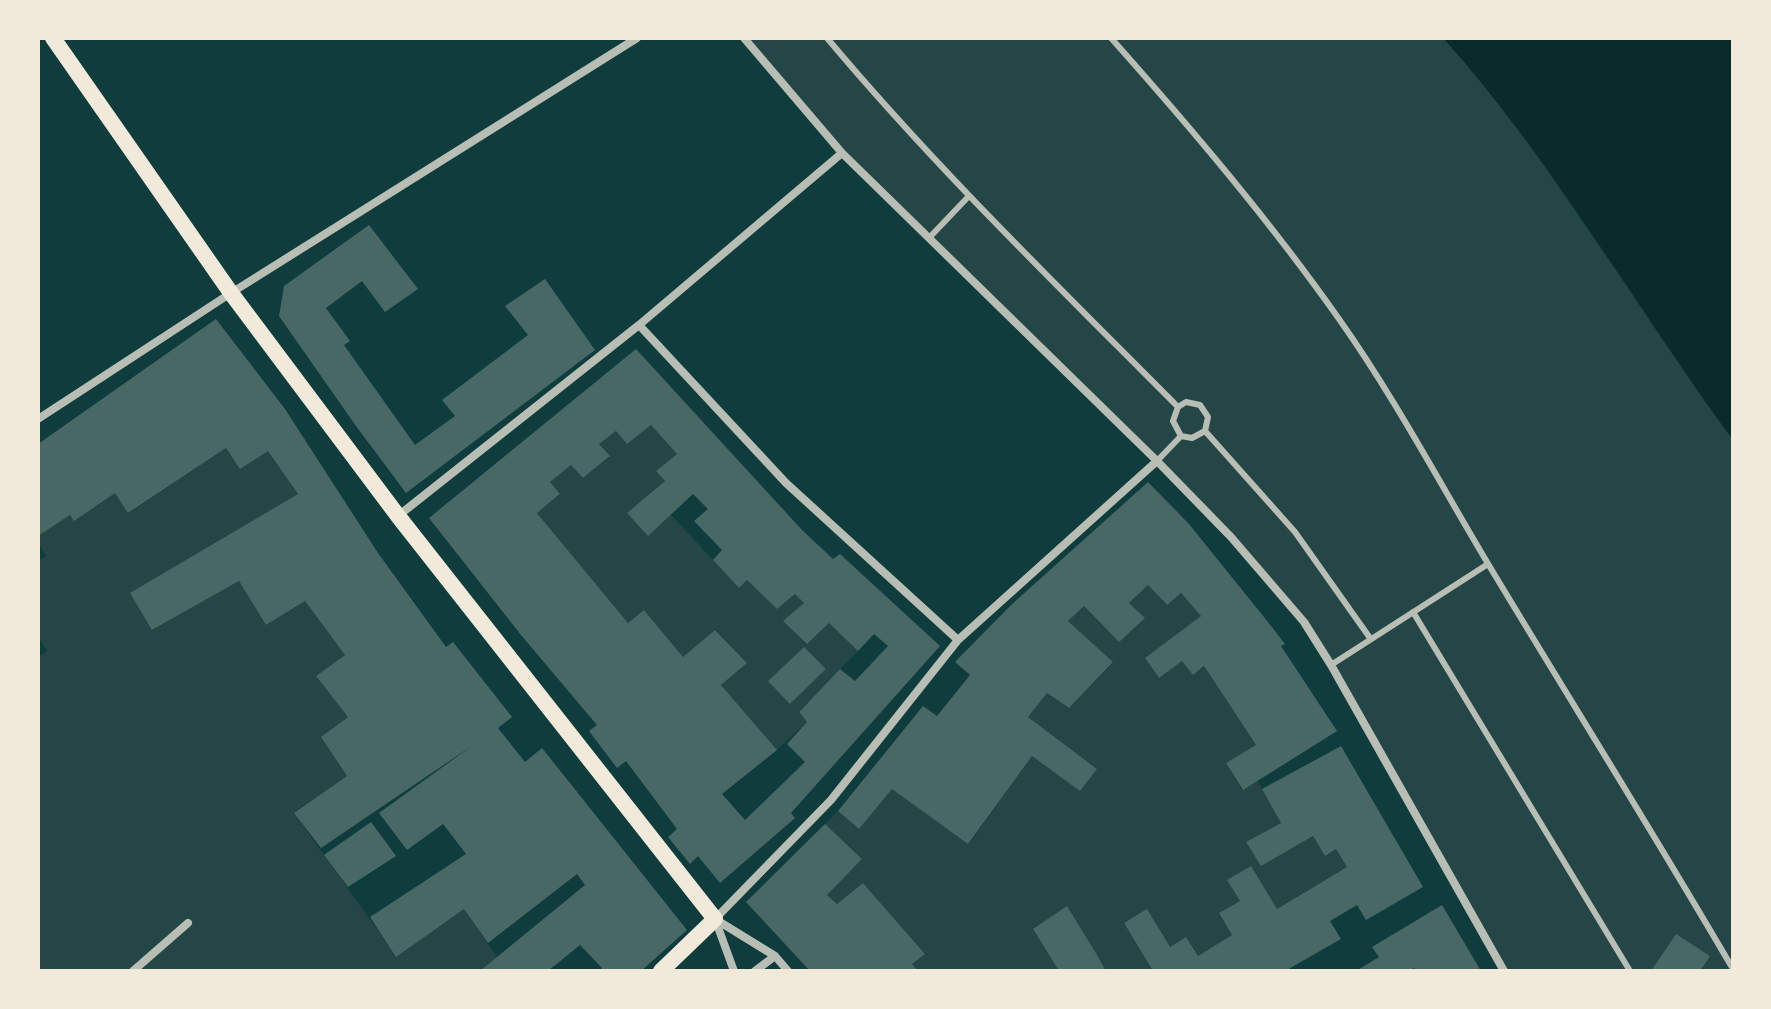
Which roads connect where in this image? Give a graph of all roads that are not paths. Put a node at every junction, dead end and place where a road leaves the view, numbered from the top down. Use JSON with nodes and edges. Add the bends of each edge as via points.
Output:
{"nodes":[{"id":1,"x":53,"y":38,"type":"edge"},
{"id":2,"x":637,"y":38,"type":"edge"},
{"id":3,"x":744,"y":38,"type":"edge"},
{"id":4,"x":827,"y":38,"type":"edge"},
{"id":5,"x":1111,"y":38,"type":"edge"},
{"id":6,"x":842,"y":153,"type":"junction"},
{"id":7,"x":968,"y":197,"type":"junction"},
{"id":8,"x":929,"y":238,"type":"junction"},
{"id":9,"x":231,"y":293,"type":"junction"},
{"id":10,"x":639,"y":325,"type":"junction"},
{"id":11,"x":1178,"y":407,"type":"junction"},
{"id":12,"x":38,"y":419,"type":"edge"},
{"id":13,"x":1205,"y":431,"type":"junction"},
{"id":14,"x":1181,"y":436,"type":"junction"},
{"id":15,"x":1157,"y":461,"type":"junction"},
{"id":16,"x":398,"y":516,"type":"junction"},
{"id":17,"x":1488,"y":564,"type":"junction"},
{"id":18,"x":1413,"y":612,"type":"junction"},
{"id":19,"x":1370,"y":638,"type":"junction"},
{"id":20,"x":958,"y":640,"type":"junction"},
{"id":21,"x":1331,"y":665,"type":"junction"},
{"id":22,"x":715,"y":919,"type":"junction"},
{"id":23,"x":188,"y":923,"type":"dead end"},
{"id":24,"x":775,"y":956,"type":"junction"},
{"id":25,"x":1733,"y":969,"type":"edge"},
{"id":26,"x":133,"y":971,"type":"edge"},
{"id":27,"x":661,"y":971,"type":"edge"},
{"id":28,"x":734,"y":971,"type":"edge"},
{"id":29,"x":755,"y":971,"type":"edge"},
{"id":30,"x":788,"y":971,"type":"edge"},
{"id":31,"x":1504,"y":971,"type":"edge"},
{"id":32,"x":1630,"y":971,"type":"edge"}],
"edges":[{"from":1,"to":9,"type":"main road"},
{"from":2,"to":9,"type":"street"},
{"from":3,"to":6,"type":"street"},
{"from":4,"to":7,"type":"lane"},
{"from":5,"to":17,"type":"lane","via":[[1246,197],[1339,318]]},
{"from":6,"to":8,"type":"street"},
{"from":6,"to":10,"type":"street"},
{"from":7,"to":8,"type":"lane"},
{"from":7,"to":11,"type":"lane"},
{"from":8,"to":15,"type":"street"},
{"from":9,"to":12,"type":"street"},
{"from":9,"to":16,"type":"main road"},
{"from":10,"to":16,"type":"street"},
{"from":10,"to":20,"type":"street","via":[[786,483]]},
{"from":11,"to":13,"type":"lane","via":[[1186,402],[1200,405],[1208,417]]},
{"from":11,"to":14,"type":"lane","via":[[1173,421]]},
{"from":13,"to":14,"type":"lane","via":[[1192,438]]},
{"from":13,"to":19,"type":"lane","via":[[1295,532]]},
{"from":14,"to":15,"type":"lane"},
{"from":15,"to":20,"type":"street"},
{"from":15,"to":21,"type":"street","via":[[1269,579]]},
{"from":16,"to":22,"type":"main road"},
{"from":17,"to":18,"type":"lane"},
{"from":17,"to":25,"type":"lane"},
{"from":18,"to":19,"type":"lane"},
{"from":18,"to":32,"type":"lane"},
{"from":19,"to":21,"type":"lane"},
{"from":20,"to":22,"type":"street","via":[[831,800]]},
{"from":21,"to":31,"type":"street"},
{"from":22,"to":24,"type":"street"},
{"from":22,"to":27,"type":"main road"},
{"from":22,"to":28,"type":"street"},
{"from":23,"to":26,"type":"street"},
{"from":24,"to":29,"type":"street"},
{"from":24,"to":30,"type":"street"}]}
